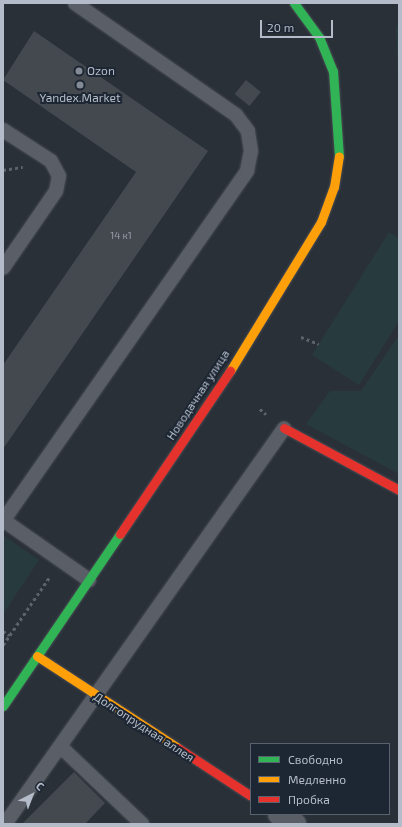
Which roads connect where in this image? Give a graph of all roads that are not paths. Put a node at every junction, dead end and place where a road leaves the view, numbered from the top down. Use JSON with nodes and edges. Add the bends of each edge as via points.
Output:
{"nodes":[{"id":1,"x":74,"y":3,"type":"edge"},
{"id":2,"x":294,"y":3,"type":"edge"},
{"id":3,"x":3,"y":130,"type":"edge"},
{"id":4,"x":3,"y":268,"type":"edge"},
{"id":5,"x":284,"y":428,"type":"joint"},
{"id":6,"x":399,"y":490,"type":"edge"},
{"id":7,"x":3,"y":520,"type":"edge"},
{"id":8,"x":89,"y":580,"type":"junction"},
{"id":9,"x":37,"y":656,"type":"junction"},
{"id":10,"x":97,"y":697,"type":"junction"},
{"id":11,"x":3,"y":706,"type":"edge"},
{"id":12,"x":61,"y":747,"type":"junction"},
{"id":13,"x":250,"y":795,"type":"edge"},
{"id":14,"x":280,"y":815,"type":"edge"},
{"id":15,"x":133,"y":822,"type":"edge"},
{"id":16,"x":5,"y":824,"type":"edge"},
{"id":17,"x":294,"y":824,"type":"edge"}],
"edges":[{"from":1,"to":7,"type":"lane","via":[[236,115],[248,131],[252,151],[247,171]]},
{"from":2,"to":8,"type":"street","name":"Новодачная улица","via":[[319,38],[333,71],[341,146],[334,187],[321,222],[221,384]]},
{"from":3,"to":4,"type":"lane","via":[[51,161],[59,176],[56,191]]},
{"from":5,"to":6,"type":"street"},
{"from":5,"to":10,"type":"lane"},
{"from":7,"to":8,"type":"lane"},
{"from":8,"to":9,"type":"street","name":"Новодачная улица"},
{"from":9,"to":10,"type":"street","name":"Долгопрудная аллея"},
{"from":9,"to":11,"type":"street","name":"Новодачная улица"},
{"from":10,"to":12,"type":"lane"},
{"from":10,"to":13,"type":"street","name":"Долгопрудная аллея"},
{"from":12,"to":15,"type":"lane"},
{"from":12,"to":16,"type":"lane"},
{"from":14,"to":17,"type":"street"}]}
